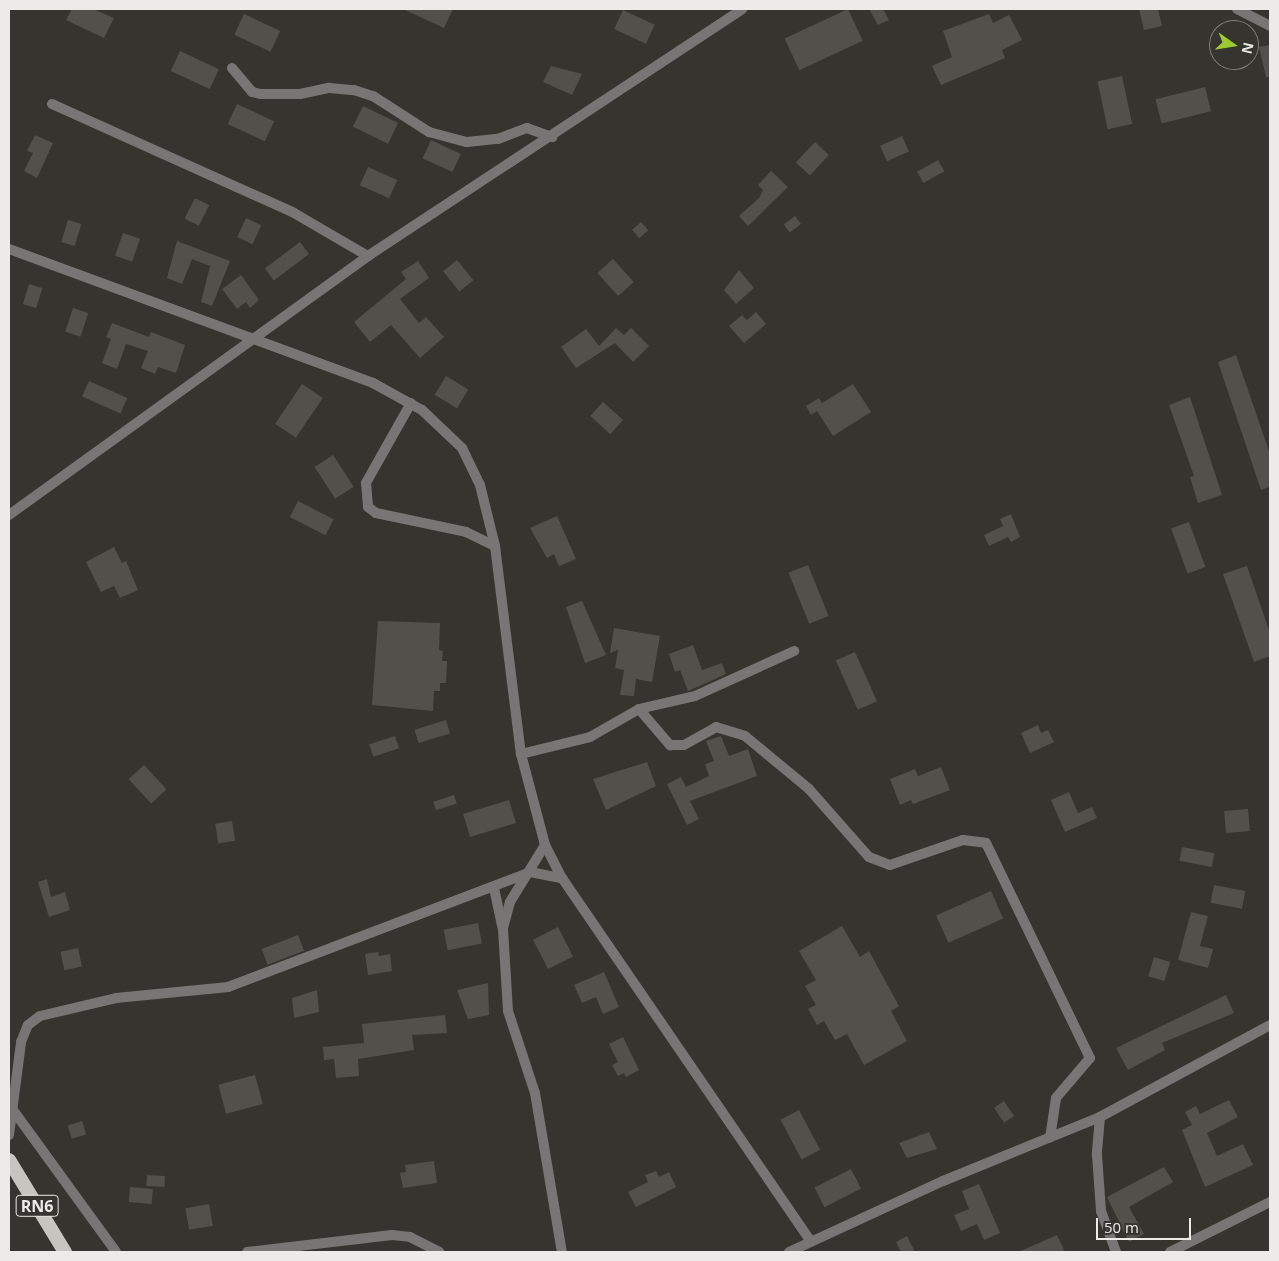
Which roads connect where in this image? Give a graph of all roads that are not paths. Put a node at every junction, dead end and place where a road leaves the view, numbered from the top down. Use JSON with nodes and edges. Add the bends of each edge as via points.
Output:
{"nodes":[{"id":1,"x":742,"y":9,"type":"edge"},
{"id":2,"x":1237,"y":9,"type":"edge"},
{"id":3,"x":1270,"y":26,"type":"edge"},
{"id":4,"x":232,"y":68,"type":"dead end"},
{"id":5,"x":52,"y":104,"type":"dead end"},
{"id":6,"x":552,"y":137,"type":"junction"},
{"id":7,"x":9,"y":250,"type":"edge"},
{"id":8,"x":368,"y":256,"type":"junction"},
{"id":9,"x":256,"y":340,"type":"junction"},
{"id":10,"x":411,"y":403,"type":"junction"},
{"id":11,"x":9,"y":515,"type":"edge"},
{"id":12,"x":496,"y":546,"type":"junction"},
{"id":13,"x":794,"y":652,"type":"dead end"},
{"id":14,"x":639,"y":709,"type":"junction"},
{"id":15,"x":521,"y":754,"type":"junction"},
{"id":16,"x":544,"y":845,"type":"junction"},
{"id":17,"x":530,"y":872,"type":"junction"},
{"id":18,"x":562,"y":878,"type":"junction"},
{"id":19,"x":494,"y":888,"type":"junction"},
{"id":20,"x":503,"y":929,"type":"junction"},
{"id":21,"x":1270,"y":1025,"type":"edge"},
{"id":22,"x":14,"y":1110,"type":"junction"},
{"id":23,"x":1100,"y":1117,"type":"junction"},
{"id":24,"x":9,"y":1135,"type":"edge"},
{"id":25,"x":1050,"y":1138,"type":"junction"},
{"id":26,"x":9,"y":1160,"type":"edge"},
{"id":27,"x":1270,"y":1202,"type":"edge"},
{"id":28,"x":810,"y":1240,"type":"junction"},
{"id":29,"x":65,"y":1252,"type":"edge"},
{"id":30,"x":116,"y":1252,"type":"edge"},
{"id":31,"x":247,"y":1252,"type":"edge"},
{"id":32,"x":438,"y":1252,"type":"edge"},
{"id":33,"x":562,"y":1252,"type":"edge"},
{"id":34,"x":789,"y":1252,"type":"edge"},
{"id":35,"x":1116,"y":1252,"type":"edge"},
{"id":36,"x":1170,"y":1252,"type":"edge"}],
"edges":[{"from":1,"to":6,"type":"street"},
{"from":2,"to":3,"type":"street"},
{"from":4,"to":6,"type":"street","via":[[252,92],[300,94],[329,88],[354,90],[373,96],[429,132],[467,142],[498,139],[527,128]]},
{"from":5,"to":8,"type":"street","via":[[294,213]]},
{"from":6,"to":8,"type":"street"},
{"from":7,"to":9,"type":"street"},
{"from":8,"to":9,"type":"street"},
{"from":9,"to":10,"type":"street","via":[[350,373]]},
{"from":9,"to":11,"type":"street"},
{"from":10,"to":12,"type":"street","via":[[442,426],[462,448],[480,484]]},
{"from":10,"to":12,"type":"street","via":[[366,483],[368,507],[376,513],[466,532]]},
{"from":12,"to":15,"type":"street"},
{"from":13,"to":14,"type":"street","via":[[695,696]]},
{"from":14,"to":15,"type":"street","via":[[590,737]]},
{"from":14,"to":25,"type":"street","via":[[670,745],[684,745],[716,727],[745,736],[809,789],[869,857],[890,865],[963,840],[986,843],[1090,1058],[1056,1098]]},
{"from":15,"to":16,"type":"street"},
{"from":16,"to":17,"type":"street"},
{"from":16,"to":18,"type":"street"},
{"from":17,"to":18,"type":"street"},
{"from":17,"to":19,"type":"street"},
{"from":17,"to":20,"type":"street","via":[[510,902]]},
{"from":18,"to":28,"type":"street"},
{"from":19,"to":20,"type":"street"},
{"from":19,"to":22,"type":"street","via":[[228,987],[116,998],[40,1016],[28,1025],[21,1042]]},
{"from":20,"to":33,"type":"street","via":[[508,1011],[535,1093]]},
{"from":21,"to":23,"type":"street"},
{"from":22,"to":24,"type":"street"},
{"from":22,"to":30,"type":"street"},
{"from":23,"to":25,"type":"street"},
{"from":23,"to":35,"type":"street","via":[[1097,1155],[1101,1211]]},
{"from":25,"to":28,"type":"street"},
{"from":26,"to":29,"type":"highway","number":"RN6"},
{"from":27,"to":36,"type":"street"},
{"from":28,"to":34,"type":"street"},
{"from":31,"to":32,"type":"street","via":[[392,1235],[410,1236]]}]}
